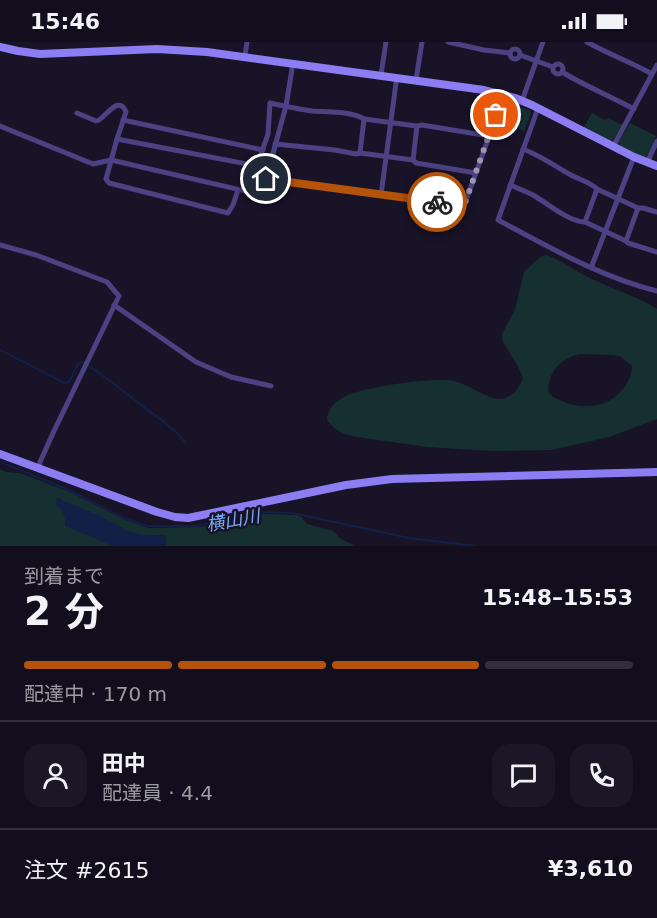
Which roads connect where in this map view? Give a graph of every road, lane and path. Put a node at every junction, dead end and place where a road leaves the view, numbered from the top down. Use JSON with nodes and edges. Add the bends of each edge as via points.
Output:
{"nodes":[{"id":1,"x":105,"y":42,"type":"edge"},
{"id":2,"x":247,"y":42,"type":"edge"},
{"id":3,"x":386,"y":42,"type":"edge"},
{"id":4,"x":422,"y":42,"type":"edge"},
{"id":5,"x":448,"y":42,"type":"edge"},
{"id":6,"x":543,"y":42,"type":"edge"},
{"id":7,"x":587,"y":42,"type":"edge"},
{"id":8,"x":0,"y":47,"type":"edge"},
{"id":9,"x":106,"y":52,"type":"junction"},
{"id":10,"x":245,"y":56,"type":"junction"},
{"id":11,"x":536,"y":61,"type":"junction"},
{"id":12,"x":293,"y":63,"type":"junction"},
{"id":13,"x":657,"y":65,"type":"edge"},
{"id":14,"x":652,"y":74,"type":"junction"},
{"id":15,"x":381,"y":75,"type":"junction"},
{"id":16,"x":416,"y":80,"type":"junction"},
{"id":17,"x":396,"y":83,"type":"dead end"},
{"id":18,"x":504,"y":95,"type":"junction"},
{"id":19,"x":522,"y":100,"type":"junction"},
{"id":20,"x":286,"y":106,"type":"junction"},
{"id":21,"x":538,"y":108,"type":"junction"},
{"id":22,"x":634,"y":109,"type":"junction"},
{"id":23,"x":77,"y":113,"type":"dead end"},
{"id":24,"x":364,"y":118,"type":"junction"},
{"id":25,"x":123,"y":120,"type":"junction"},
{"id":26,"x":391,"y":122,"type":"junction"},
{"id":27,"x":0,"y":126,"type":"edge"},
{"id":28,"x":417,"y":126,"type":"junction"},
{"id":29,"x":489,"y":136,"type":"junction"},
{"id":30,"x":117,"y":139,"type":"junction"},
{"id":31,"x":657,"y":141,"type":"edge"},
{"id":32,"x":275,"y":144,"type":"junction"},
{"id":33,"x":613,"y":147,"type":"junction"},
{"id":34,"x":523,"y":149,"type":"junction"},
{"id":35,"x":262,"y":150,"type":"junction"},
{"id":36,"x":360,"y":153,"type":"junction"},
{"id":37,"x":386,"y":157,"type":"junction"},
{"id":38,"x":634,"y":157,"type":"junction"},
{"id":39,"x":111,"y":160,"type":"junction"},
{"id":40,"x":413,"y":160,"type":"junction"},
{"id":41,"x":648,"y":163,"type":"junction"},
{"id":42,"x":257,"y":166,"type":"junction"},
{"id":43,"x":657,"y":166,"type":"edge"},
{"id":44,"x":476,"y":172,"type":"junction"},
{"id":45,"x":510,"y":185,"type":"junction"},
{"id":46,"x":597,"y":189,"type":"junction"},
{"id":47,"x":238,"y":190,"type":"junction"},
{"id":48,"x":248,"y":192,"type":"junction"},
{"id":49,"x":258,"y":194,"type":"dead end"},
{"id":50,"x":381,"y":195,"type":"junction"},
{"id":51,"x":618,"y":199,"type":"junction"},
{"id":52,"x":638,"y":208,"type":"junction"},
{"id":53,"x":657,"y":212,"type":"edge"},
{"id":54,"x":585,"y":222,"type":"junction"},
{"id":55,"x":605,"y":232,"type":"junction"},
{"id":56,"x":626,"y":241,"type":"junction"},
{"id":57,"x":0,"y":245,"type":"edge"},
{"id":58,"x":657,"y":252,"type":"edge"},
{"id":59,"x":591,"y":268,"type":"junction"},
{"id":60,"x":657,"y":291,"type":"edge"},
{"id":61,"x":114,"y":305,"type":"junction"},
{"id":62,"x":271,"y":386,"type":"dead end"},
{"id":63,"x":0,"y":454,"type":"edge"},
{"id":64,"x":39,"y":469,"type":"junction"},
{"id":65,"x":657,"y":472,"type":"edge"}],
"edges":[{"from":1,"to":9,"type":"street"},
{"from":2,"to":10,"type":"street"},
{"from":3,"to":15,"type":"street"},
{"from":4,"to":16,"type":"street"},
{"from":5,"to":11,"type":"street"},
{"from":6,"to":11,"type":"street"},
{"from":7,"to":14,"type":"street"},
{"from":8,"to":9,"type":"street","via":[[40,54]]},
{"from":9,"to":10,"type":"street","via":[[181,50]]},
{"from":10,"to":12,"type":"street"},
{"from":11,"to":19,"type":"street"},
{"from":11,"to":22,"type":"street","via":[[553,67],[560,65],[562,72],[582,84]]},
{"from":12,"to":15,"type":"street"},
{"from":12,"to":20,"type":"street"},
{"from":13,"to":14,"type":"street"},
{"from":14,"to":22,"type":"street"},
{"from":15,"to":16,"type":"street"},
{"from":16,"to":18,"type":"street"},
{"from":17,"to":26,"type":"street"},
{"from":18,"to":19,"type":"street"},
{"from":18,"to":29,"type":"street"},
{"from":19,"to":21,"type":"street"},
{"from":20,"to":24,"type":"street"},
{"from":20,"to":32,"type":"street"},
{"from":20,"to":35,"type":"street","via":[[270,103],[268,134]]},
{"from":21,"to":33,"type":"street"},
{"from":21,"to":34,"type":"street"},
{"from":22,"to":33,"type":"street"},
{"from":23,"to":25,"type":"street","via":[[99,120],[119,105],[125,108]]},
{"from":24,"to":26,"type":"street"},
{"from":24,"to":36,"type":"street"},
{"from":25,"to":30,"type":"street"},
{"from":25,"to":35,"type":"street"},
{"from":26,"to":28,"type":"street"},
{"from":26,"to":37,"type":"street"},
{"from":27,"to":39,"type":"street","via":[[93,164]]},
{"from":28,"to":29,"type":"street"},
{"from":28,"to":40,"type":"street"},
{"from":29,"to":44,"type":"street"},
{"from":30,"to":39,"type":"street"},
{"from":30,"to":42,"type":"street"},
{"from":31,"to":41,"type":"street"},
{"from":32,"to":36,"type":"street"},
{"from":32,"to":50,"type":"street","via":[[266,179]]},
{"from":33,"to":38,"type":"street"},
{"from":34,"to":45,"type":"street"},
{"from":34,"to":46,"type":"street"},
{"from":35,"to":42,"type":"street"},
{"from":36,"to":37,"type":"street"},
{"from":37,"to":40,"type":"street"},
{"from":37,"to":50,"type":"street"},
{"from":38,"to":41,"type":"street"},
{"from":38,"to":51,"type":"street"},
{"from":39,"to":47,"type":"street"},
{"from":39,"to":47,"type":"street","via":[[106,179],[109,183],[228,213]]},
{"from":40,"to":44,"type":"street"},
{"from":41,"to":43,"type":"street"},
{"from":42,"to":48,"type":"street"},
{"from":44,"to":50,"type":"street","via":[[464,206]]},
{"from":45,"to":54,"type":"street","via":[[568,217]]},
{"from":45,"to":59,"type":"street","via":[[498,219]]},
{"from":46,"to":51,"type":"street"},
{"from":46,"to":54,"type":"street"},
{"from":47,"to":48,"type":"street"},
{"from":48,"to":49,"type":"street"},
{"from":51,"to":52,"type":"street"},
{"from":51,"to":55,"type":"street"},
{"from":52,"to":53,"type":"street"},
{"from":52,"to":56,"type":"street"},
{"from":54,"to":55,"type":"street"},
{"from":55,"to":56,"type":"street"},
{"from":55,"to":59,"type":"street"},
{"from":56,"to":58,"type":"street"},
{"from":57,"to":61,"type":"street","via":[[107,282],[119,296]]},
{"from":59,"to":60,"type":"street"},
{"from":61,"to":62,"type":"street","via":[[196,362],[231,377]]},
{"from":61,"to":64,"type":"street"},
{"from":63,"to":64,"type":"street"},
{"from":64,"to":65,"type":"street","via":[[157,512],[188,518],[392,479]]}]}
